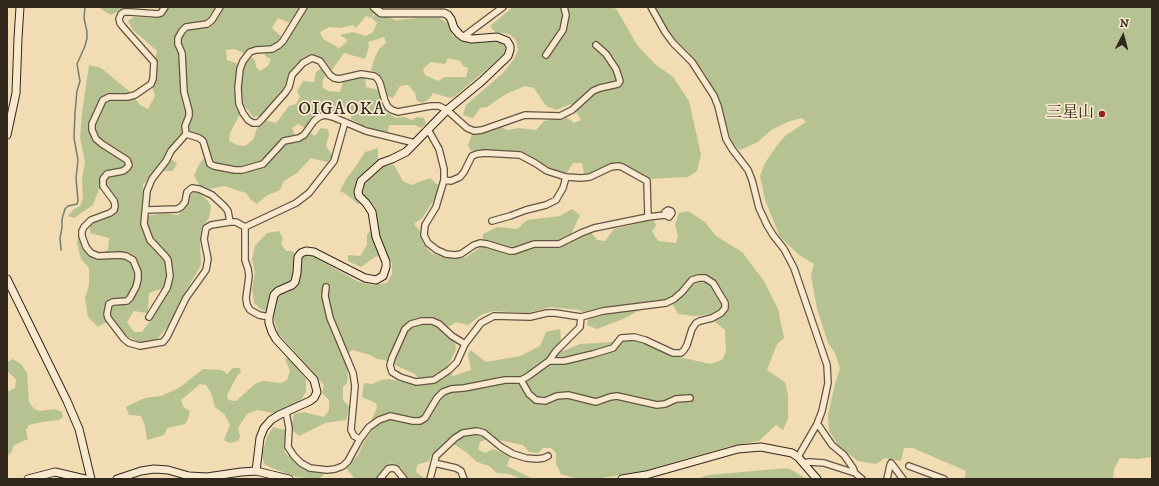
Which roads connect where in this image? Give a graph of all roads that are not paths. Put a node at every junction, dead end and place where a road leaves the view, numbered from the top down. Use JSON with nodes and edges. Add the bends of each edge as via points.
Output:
{"nodes":[{"id":1,"x":20,"y":7,"type":"edge"},
{"id":2,"x":165,"y":7,"type":"edge"},
{"id":3,"x":220,"y":7,"type":"edge"},
{"id":4,"x":304,"y":7,"type":"edge"},
{"id":5,"x":374,"y":7,"type":"edge"},
{"id":6,"x":503,"y":7,"type":"edge"},
{"id":7,"x":564,"y":7,"type":"edge"},
{"id":8,"x":651,"y":7,"type":"edge"},
{"id":9,"x":463,"y":37,"type":"junction"},
{"id":10,"x":596,"y":45,"type":"dead end"},
{"id":11,"x":546,"y":55,"type":"dead end"},
{"id":12,"x":447,"y":110,"type":"junction"},
{"id":13,"x":345,"y":122,"type":"junction"},
{"id":14,"x":427,"y":130,"type":"junction"},
{"id":15,"x":186,"y":134,"type":"junction"},
{"id":16,"x":7,"y":135,"type":"edge"},
{"id":17,"x":414,"y":143,"type":"junction"},
{"id":18,"x":566,"y":177,"type":"junction"},
{"id":19,"x":444,"y":180,"type":"junction"},
{"id":20,"x":146,"y":210,"type":"junction"},
{"id":21,"x":665,"y":215,"type":"dead end"},
{"id":22,"x":648,"y":217,"type":"junction"},
{"id":23,"x":492,"y":221,"type":"dead end"},
{"id":24,"x":230,"y":222,"type":"junction"},
{"id":25,"x":245,"y":227,"type":"junction"},
{"id":26,"x":7,"y":279,"type":"edge"},
{"id":27,"x":326,"y":287,"type":"dead end"},
{"id":28,"x":149,"y":317,"type":"dead end"},
{"id":29,"x":269,"y":317,"type":"junction"},
{"id":30,"x":581,"y":317,"type":"junction"},
{"id":31,"x":465,"y":344,"type":"junction"},
{"id":32,"x":549,"y":361,"type":"junction"},
{"id":33,"x":521,"y":380,"type":"junction"},
{"id":34,"x":690,"y":398,"type":"dead end"},
{"id":35,"x":286,"y":412,"type":"junction"},
{"id":36,"x":816,"y":424,"type":"junction"},
{"id":37,"x":360,"y":439,"type":"junction"},
{"id":38,"x":548,"y":456,"type":"dead end"},
{"id":39,"x":801,"y":460,"type":"junction"},
{"id":40,"x":434,"y":463,"type":"junction"},
{"id":41,"x":909,"y":466,"type":"dead end"},
{"id":42,"x":256,"y":471,"type":"junction"},
{"id":43,"x":855,"y":473,"type":"junction"},
{"id":44,"x":280,"y":478,"type":"edge"},
{"id":45,"x":28,"y":479,"type":"edge"},
{"id":46,"x":85,"y":479,"type":"edge"},
{"id":47,"x":91,"y":479,"type":"edge"},
{"id":48,"x":117,"y":479,"type":"edge"},
{"id":49,"x":289,"y":479,"type":"edge"},
{"id":50,"x":380,"y":479,"type":"edge"},
{"id":51,"x":404,"y":479,"type":"edge"},
{"id":52,"x":430,"y":479,"type":"edge"},
{"id":53,"x":464,"y":479,"type":"edge"},
{"id":54,"x":622,"y":479,"type":"edge"},
{"id":55,"x":817,"y":479,"type":"edge"},
{"id":56,"x":862,"y":479,"type":"edge"},
{"id":57,"x":887,"y":479,"type":"edge"},
{"id":58,"x":903,"y":479,"type":"edge"},
{"id":59,"x":944,"y":479,"type":"edge"}],
"edges":[{"from":1,"to":16,"type":"street","via":[[16,93]]},
{"from":2,"to":24,"type":"street","via":[[158,14],[121,14],[120,23],[154,62],[153,79],[151,84],[135,95],[109,97],[103,100],[92,124],[96,139],[126,160],[129,165],[127,168],[107,174],[103,179],[103,186],[114,201],[114,210],[91,220],[82,231],[82,236],[86,248],[91,253],[98,256],[120,254],[133,260],[138,272],[136,287],[127,300],[110,304],[107,314],[110,322],[129,343],[140,346],[163,342],[186,298],[206,270],[206,228]]},
{"from":3,"to":15,"type":"street","via":[[207,24],[186,27],[178,38],[182,53],[184,92],[189,111],[185,126]]},
{"from":4,"to":12,"type":"street","via":[[279,45],[272,49],[250,52],[240,69],[239,104],[248,120],[258,123],[285,93],[292,75],[303,63],[312,58],[320,61],[334,78],[355,74],[378,78],[385,101],[392,110],[403,111],[431,106]]},
{"from":5,"to":9,"type":"street","via":[[381,13],[388,14],[448,15],[458,34]]},
{"from":6,"to":9,"type":"street"},
{"from":7,"to":11,"type":"street","via":[[566,15],[563,30]]},
{"from":8,"to":36,"type":"street","via":[[665,32],[692,62],[714,96],[726,139],[748,170],[759,208],[772,235],[784,249],[794,268],[827,365],[826,398]]},
{"from":9,"to":12,"type":"street","via":[[502,39],[510,46],[510,50],[508,56],[482,81]]},
{"from":10,"to":12,"type":"street","via":[[616,69],[620,81],[618,84],[594,91],[567,113],[560,116],[525,115],[474,131]]},
{"from":12,"to":14,"type":"street"},
{"from":13,"to":15,"type":"street","via":[[325,115],[319,117],[304,135],[284,141],[262,164],[242,170],[210,164],[203,141]]},
{"from":13,"to":17,"type":"street","via":[[361,129]]},
{"from":13,"to":25,"type":"street","via":[[334,161],[309,193],[296,203]]},
{"from":14,"to":17,"type":"street"},
{"from":14,"to":19,"type":"street","via":[[439,148]]},
{"from":15,"to":20,"type":"street","via":[[152,179],[147,191]]},
{"from":17,"to":29,"type":"street","via":[[400,155],[376,166],[359,186],[359,196],[372,212],[376,237],[386,262],[383,276],[376,280],[365,278],[306,250],[298,257],[295,282],[274,295]]},
{"from":18,"to":19,"type":"street","via":[[547,171],[520,155],[485,153],[472,156],[460,177],[451,181]]},
{"from":18,"to":22,"type":"street","via":[[590,177],[611,167],[622,167],[647,181]]},
{"from":18,"to":23,"type":"street","via":[[556,200]]},
{"from":19,"to":22,"type":"street","via":[[436,207],[424,225],[424,235],[428,243],[446,254],[461,254],[480,243],[510,251],[534,244],[559,244],[594,228]]},
{"from":20,"to":24,"type":"street","via":[[177,209],[185,202],[187,192],[192,188],[212,196],[224,206]]},
{"from":20,"to":28,"type":"street","via":[[144,224],[147,233],[150,240],[166,256],[170,276],[167,288]]},
{"from":21,"to":22,"type":"street"},
{"from":24,"to":25,"type":"street"},
{"from":25,"to":29,"type":"street","via":[[245,260],[249,276],[247,305],[259,315]]},
{"from":26,"to":47,"type":"street","via":[[67,400],[79,429]]},
{"from":27,"to":37,"type":"street","via":[[330,318],[353,373],[355,386],[351,430],[354,436]]},
{"from":29,"to":35,"type":"street","via":[[276,339],[314,380],[316,386],[314,398]]},
{"from":30,"to":31,"type":"street","via":[[555,313],[530,318],[494,316],[481,323]]},
{"from":30,"to":32,"type":"street","via":[[580,327]]},
{"from":30,"to":32,"type":"street","via":[[603,311],[666,303],[682,292],[692,280],[699,278],[705,278],[713,283],[725,302],[725,308],[721,313],[696,323],[681,353],[673,353],[634,337],[621,338],[613,348],[607,350],[564,361]]},
{"from":31,"to":31,"type":"street","via":[[458,362],[434,380],[416,382],[392,372],[392,358],[401,336],[411,324],[432,321]]},
{"from":32,"to":33,"type":"street"},
{"from":33,"to":34,"type":"street","via":[[529,394],[536,400],[545,401],[568,395],[596,402],[617,396],[657,405]]},
{"from":33,"to":37,"type":"street","via":[[505,380],[451,389],[437,398],[425,418],[420,421],[390,416],[369,427]]},
{"from":35,"to":37,"type":"street","via":[[289,428],[288,447],[301,463],[310,468],[335,470],[343,466]]},
{"from":35,"to":42,"type":"street","via":[[271,420],[264,428],[260,438]]},
{"from":36,"to":39,"type":"street"},
{"from":36,"to":43,"type":"street","via":[[832,445],[844,455]]},
{"from":38,"to":40,"type":"street","via":[[537,459],[513,454],[490,437],[476,431],[463,433],[454,438],[436,456]]},
{"from":39,"to":43,"type":"street","via":[[824,463]]},
{"from":39,"to":54,"type":"street","via":[[792,453],[761,447],[743,449]]},
{"from":39,"to":55,"type":"street"},
{"from":40,"to":52,"type":"street"},
{"from":40,"to":53,"type":"street","via":[[456,468],[461,471]]},
{"from":41,"to":59,"type":"street"},
{"from":42,"to":44,"type":"street"},
{"from":42,"to":48,"type":"street","via":[[207,477],[154,469]]},
{"from":43,"to":56,"type":"street"},
{"from":44,"to":49,"type":"street"},
{"from":45,"to":46,"type":"street","via":[[55,472]]},
{"from":50,"to":51,"type":"street","via":[[392,468]]},
{"from":57,"to":58,"type":"street","via":[[892,463]]}]}
